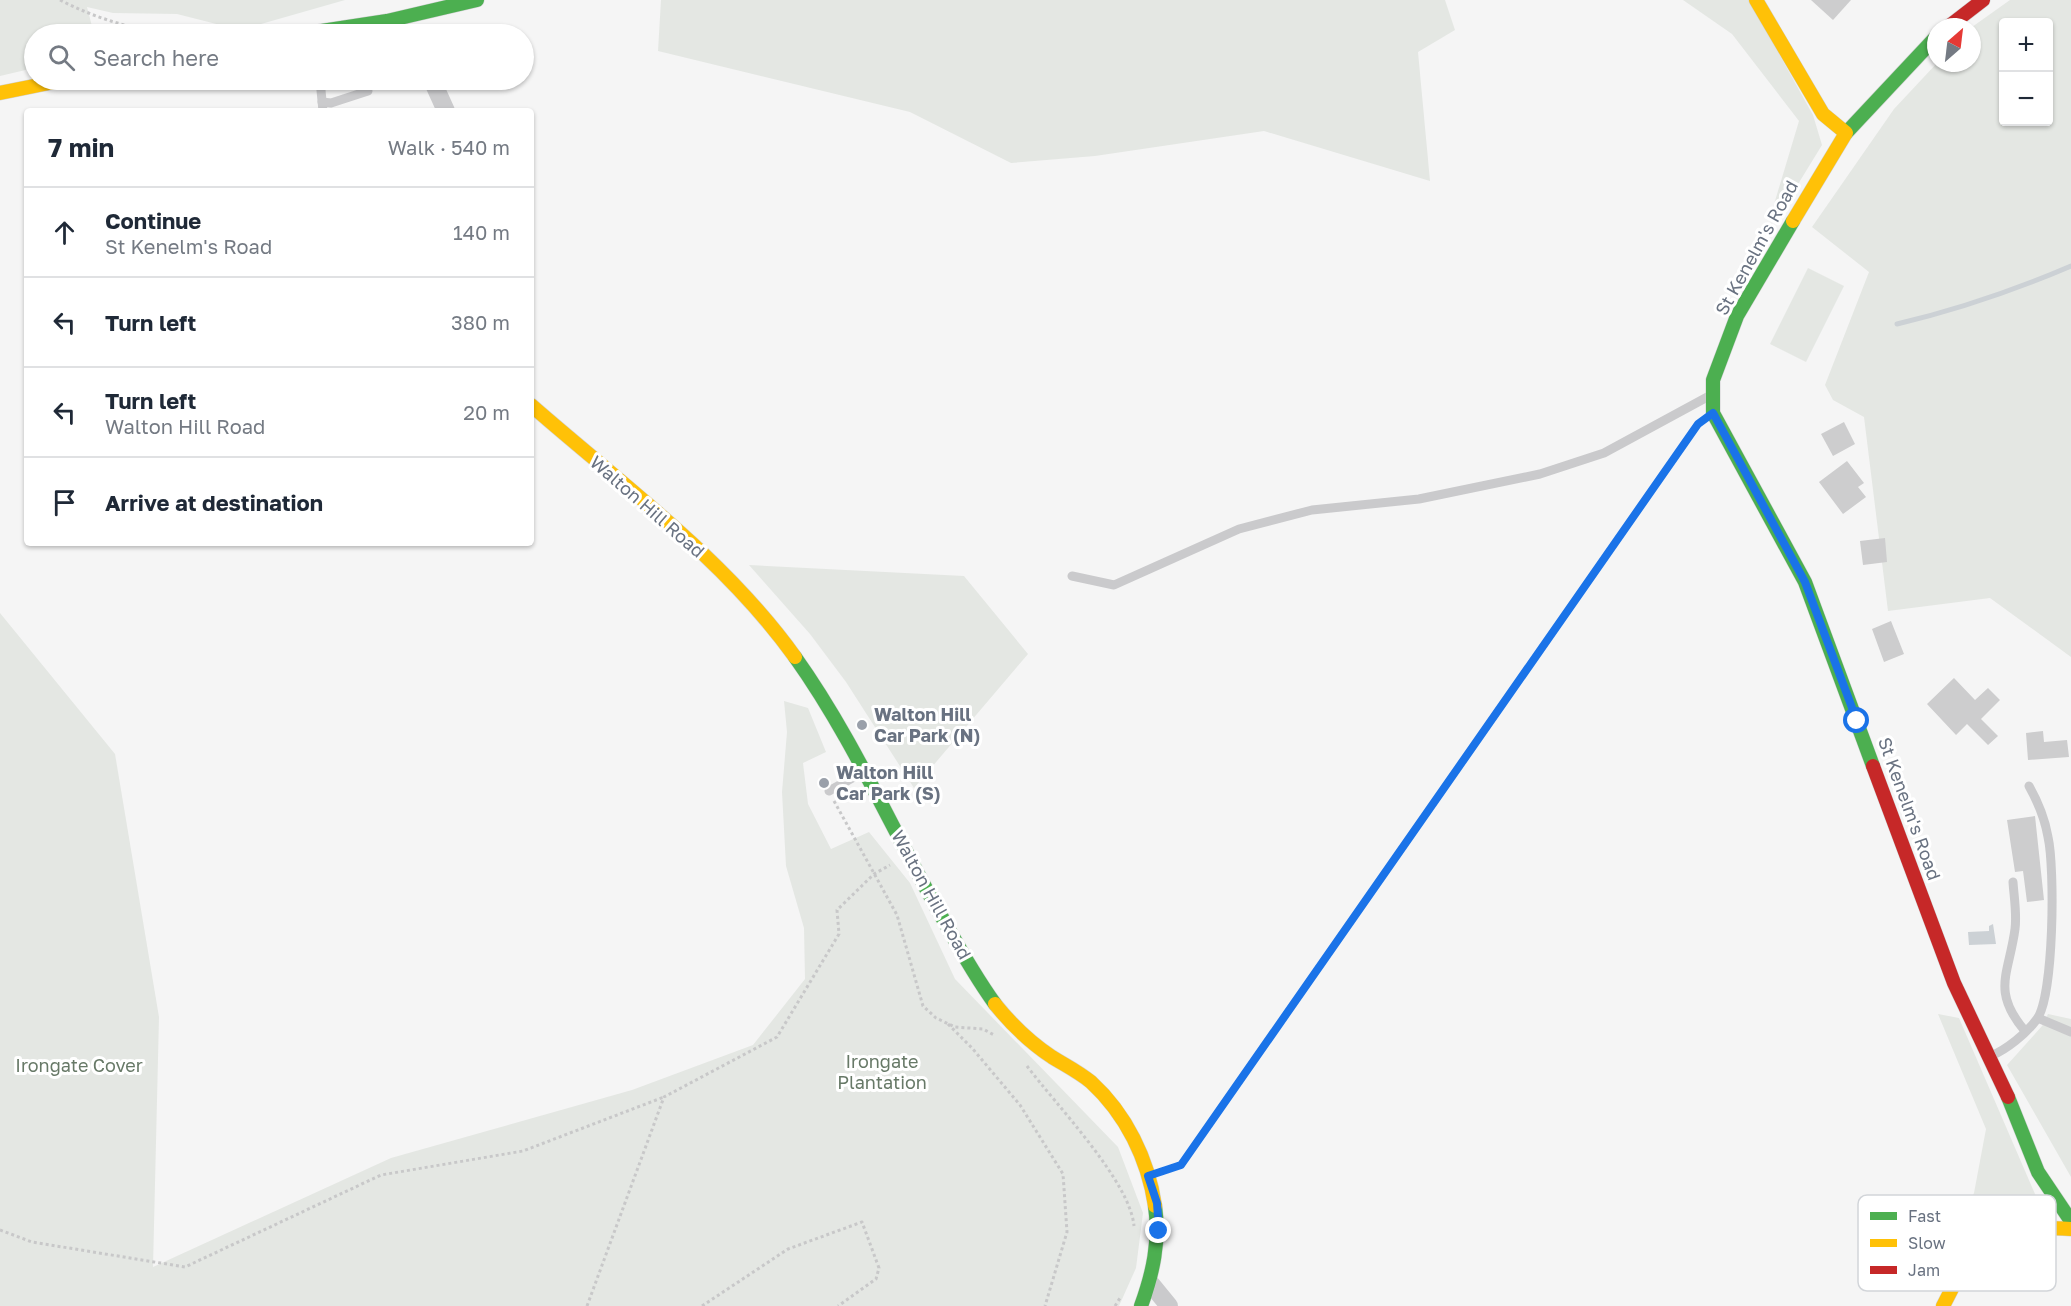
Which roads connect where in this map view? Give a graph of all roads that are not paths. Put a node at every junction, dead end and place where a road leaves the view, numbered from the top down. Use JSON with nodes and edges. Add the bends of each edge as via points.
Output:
{"nodes":[{"id":1,"x":477,"y":0,"type":"edge"},
{"id":2,"x":1756,"y":0,"type":"edge"},
{"id":3,"x":1983,"y":0,"type":"edge"},
{"id":4,"x":1960,"y":18,"type":"edge"},
{"id":5,"x":405,"y":24,"type":"edge"},
{"id":6,"x":1927,"y":48,"type":"edge"},
{"id":7,"x":24,"y":88,"type":"edge"},
{"id":8,"x":321,"y":90,"type":"edge"},
{"id":9,"x":437,"y":90,"type":"edge"},
{"id":10,"x":368,"y":91,"type":"dead end"},
{"id":11,"x":0,"y":93,"type":"edge"},
{"id":12,"x":322,"y":107,"type":"edge"},
{"id":13,"x":445,"y":108,"type":"edge"},
{"id":14,"x":1846,"y":133,"type":"junction"},
{"id":15,"x":1713,"y":394,"type":"junction"},
{"id":16,"x":534,"y":408,"type":"edge"},
{"id":17,"x":1072,"y":576,"type":"dead end"},
{"id":18,"x":865,"y":771,"type":"junction"},
{"id":19,"x":2029,"y":786,"type":"dead end"},
{"id":20,"x":828,"y":791,"type":"road end"},
{"id":21,"x":2013,"y":882,"type":"dead end"},
{"id":22,"x":2038,"y":1018,"type":"junction"},
{"id":23,"x":2025,"y":1031,"type":"junction"},
{"id":24,"x":2071,"y":1032,"type":"edge"},
{"id":25,"x":1989,"y":1057,"type":"junction"},
{"id":26,"x":2053,"y":1195,"type":"edge"},
{"id":27,"x":2056,"y":1199,"type":"edge"},
{"id":28,"x":2071,"y":1221,"type":"edge"},
{"id":29,"x":2056,"y":1227,"type":"edge"},
{"id":30,"x":2071,"y":1229,"type":"edge"},
{"id":31,"x":1151,"y":1284,"type":"junction"},
{"id":32,"x":1952,"y":1291,"type":"edge"},
{"id":33,"x":1141,"y":1306,"type":"edge"},
{"id":34,"x":1169,"y":1306,"type":"edge"},
{"id":35,"x":1943,"y":1306,"type":"edge"}],
"edges":[{"from":1,"to":5,"type":"street"},
{"from":2,"to":14,"type":"street","via":[[1823,114]]},
{"from":3,"to":4,"type":"street"},
{"from":6,"to":14,"type":"street","name":"St Kenelm's Road"},
{"from":7,"to":11,"type":"street"},
{"from":8,"to":12,"type":"lane"},
{"from":9,"to":13,"type":"street"},
{"from":10,"to":12,"type":"lane"},
{"from":14,"to":15,"type":"street","name":"St Kenelm's Road","via":[[1737,316],[1713,380]]},
{"from":15,"to":17,"type":"lane","via":[[1604,453],[1540,474],[1419,499],[1312,510],[1250,526],[1114,585]]},
{"from":15,"to":25,"type":"street","name":"St Kenelm's Road","via":[[1713,413],[1805,582],[1954,983]]},
{"from":16,"to":18,"type":"street","name":"Walton Hill Road","via":[[715,567],[770,624],[818,689]]},
{"from":18,"to":20,"type":"lane"},
{"from":18,"to":31,"type":"street","name":"Walton Hill Road","via":[[911,864],[991,999],[1047,1053],[1089,1080],[1112,1104],[1129,1131],[1157,1203],[1159,1231]]},
{"from":19,"to":22,"type":"lane","via":[[2049,838],[2047,987]]},
{"from":21,"to":23,"type":"lane","via":[[2015,927],[2004,985],[2008,1008]]},
{"from":22,"to":23,"type":"lane"},
{"from":22,"to":24,"type":"lane"},
{"from":23,"to":25,"type":"lane","via":[[2007,1048]]},
{"from":25,"to":26,"type":"street","name":"St Kenelm's Road","via":[[2038,1172]]},
{"from":27,"to":28,"type":"street","name":"St Kenelm's Road"},
{"from":29,"to":30,"type":"street"},
{"from":31,"to":33,"type":"street","name":"Walton Hill Road"},
{"from":31,"to":34,"type":"street"},
{"from":32,"to":35,"type":"street"}]}
